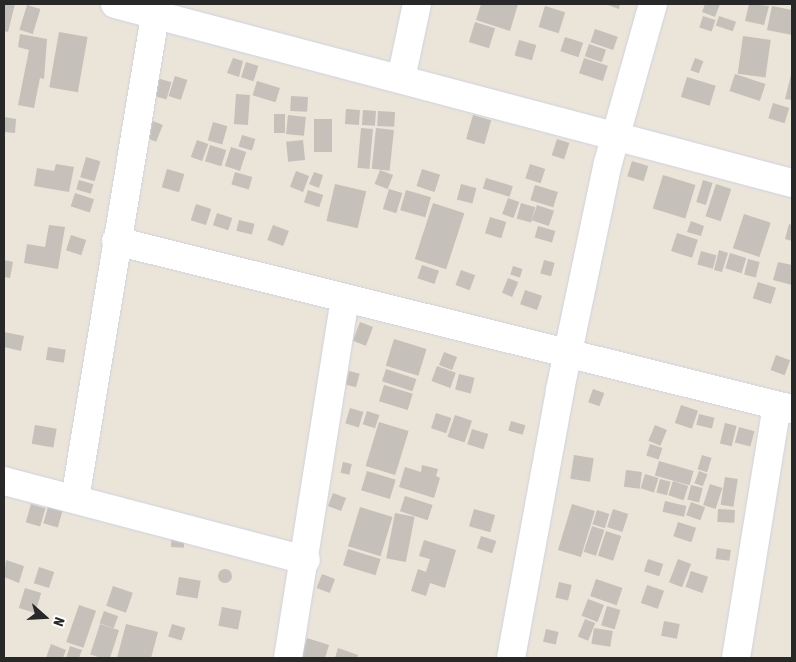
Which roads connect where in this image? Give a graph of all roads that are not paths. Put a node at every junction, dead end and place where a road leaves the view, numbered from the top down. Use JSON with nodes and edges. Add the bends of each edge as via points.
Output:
{"nodes":[{"id":1,"x":115,"y":4,"type":"edge"},
{"id":2,"x":417,"y":4,"type":"edge"},
{"id":3,"x":653,"y":4,"type":"edge"},
{"id":4,"x":155,"y":14,"type":"junction"},
{"id":5,"x":401,"y":79,"type":"junction"},
{"id":6,"x":616,"y":136,"type":"junction"},
{"id":7,"x":792,"y":183,"type":"edge"},
{"id":8,"x":116,"y":240,"type":"junction"},
{"id":9,"x":345,"y":298,"type":"junction"},
{"id":10,"x":567,"y":355,"type":"junction"},
{"id":11,"x":785,"y":408,"type":"edge"},
{"id":12,"x":4,"y":481,"type":"edge"},
{"id":13,"x":75,"y":499,"type":"junction"},
{"id":14,"x":306,"y":560,"type":"junction"},
{"id":15,"x":288,"y":658,"type":"edge"},
{"id":16,"x":511,"y":658,"type":"edge"},
{"id":17,"x":736,"y":658,"type":"edge"}],
"edges":[{"from":1,"to":4,"type":"street"},
{"from":2,"to":5,"type":"street"},
{"from":3,"to":6,"type":"street"},
{"from":4,"to":5,"type":"street"},
{"from":4,"to":8,"type":"street"},
{"from":5,"to":6,"type":"street"},
{"from":6,"to":7,"type":"street"},
{"from":6,"to":10,"type":"street"},
{"from":8,"to":9,"type":"street"},
{"from":8,"to":13,"type":"street"},
{"from":9,"to":10,"type":"street"},
{"from":9,"to":14,"type":"street"},
{"from":10,"to":11,"type":"street"},
{"from":10,"to":16,"type":"street"},
{"from":11,"to":17,"type":"street"},
{"from":12,"to":13,"type":"street"},
{"from":13,"to":14,"type":"street"},
{"from":14,"to":15,"type":"street"}]}
